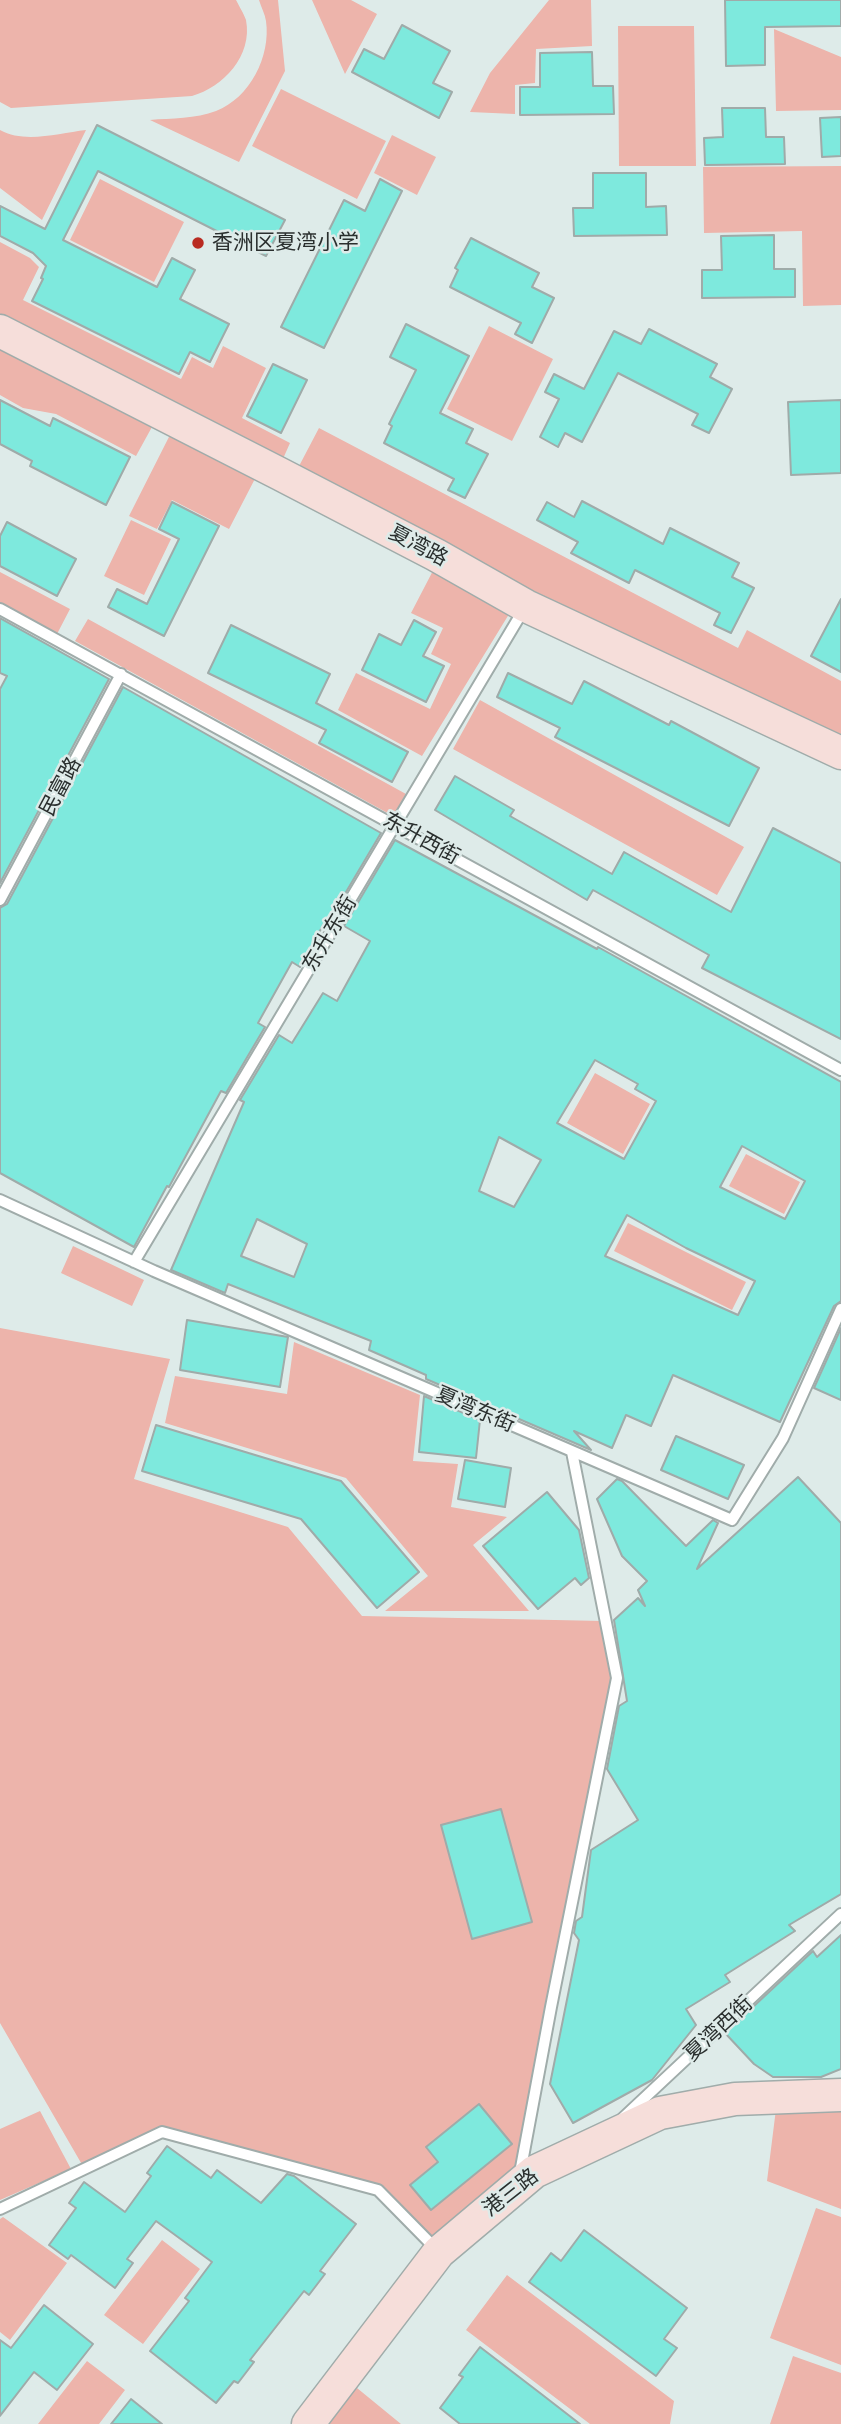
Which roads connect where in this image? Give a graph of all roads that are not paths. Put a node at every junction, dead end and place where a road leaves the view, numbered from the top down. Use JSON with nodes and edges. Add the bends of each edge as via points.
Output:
{"nodes":[{"id":1,"x":0,"y":331,"type":"edge"},
{"id":2,"x":526,"y":606,"type":"junction"},
{"id":3,"x":0,"y":608,"type":"edge"},
{"id":4,"x":121,"y":674,"type":"junction"},
{"id":5,"x":841,"y":752,"type":"edge"},
{"id":6,"x":395,"y":825,"type":"junction"},
{"id":7,"x":0,"y":900,"type":"edge"},
{"id":8,"x":841,"y":1070,"type":"edge"},
{"id":9,"x":0,"y":1200,"type":"edge"},
{"id":10,"x":134,"y":1262,"type":"junction"},
{"id":11,"x":841,"y":1309,"type":"edge"},
{"id":12,"x":572,"y":1452,"type":"junction"},
{"id":13,"x":841,"y":1914,"type":"edge"},
{"id":14,"x":841,"y":2095,"type":"edge"},
{"id":15,"x":596,"y":2143,"type":"junction"},
{"id":16,"x":517,"y":2186,"type":"junction"},
{"id":17,"x":0,"y":2209,"type":"edge"},
{"id":18,"x":439,"y":2252,"type":"junction"},
{"id":19,"x":308,"y":2424,"type":"edge"}],
"edges":[{"from":1,"to":2,"type":"street","name":"夏湾路"},
{"from":2,"to":5,"type":"street","name":"夏湾路"},
{"from":2,"to":6,"type":"lane","name":"东升东街"},
{"from":3,"to":4,"type":"lane","name":"东升西街"},
{"from":4,"to":6,"type":"lane","name":"东升西街"},
{"from":4,"to":7,"type":"lane","name":"民富路"},
{"from":6,"to":8,"type":"lane","name":"东升西街"},
{"from":6,"to":10,"type":"lane","name":"东升东街"},
{"from":9,"to":10,"type":"lane","name":"夏湾东街"},
{"from":10,"to":12,"type":"lane","name":"夏湾东街"},
{"from":11,"to":12,"type":"lane","name":"夏湾东街","via":[[783,1438],[732,1520]]},
{"from":12,"to":16,"type":"lane","via":[[617,1678]]},
{"from":13,"to":15,"type":"lane","name":"夏湾西街"},
{"from":14,"to":15,"type":"street","name":"港三路","via":[[735,2099],[660,2113]]},
{"from":15,"to":16,"type":"street","name":"港三路","via":[[534,2172]]},
{"from":16,"to":18,"type":"street","name":"港三路"},
{"from":17,"to":18,"type":"lane","via":[[162,2132],[378,2190]]},
{"from":18,"to":19,"type":"street","name":"港三路"}]}
